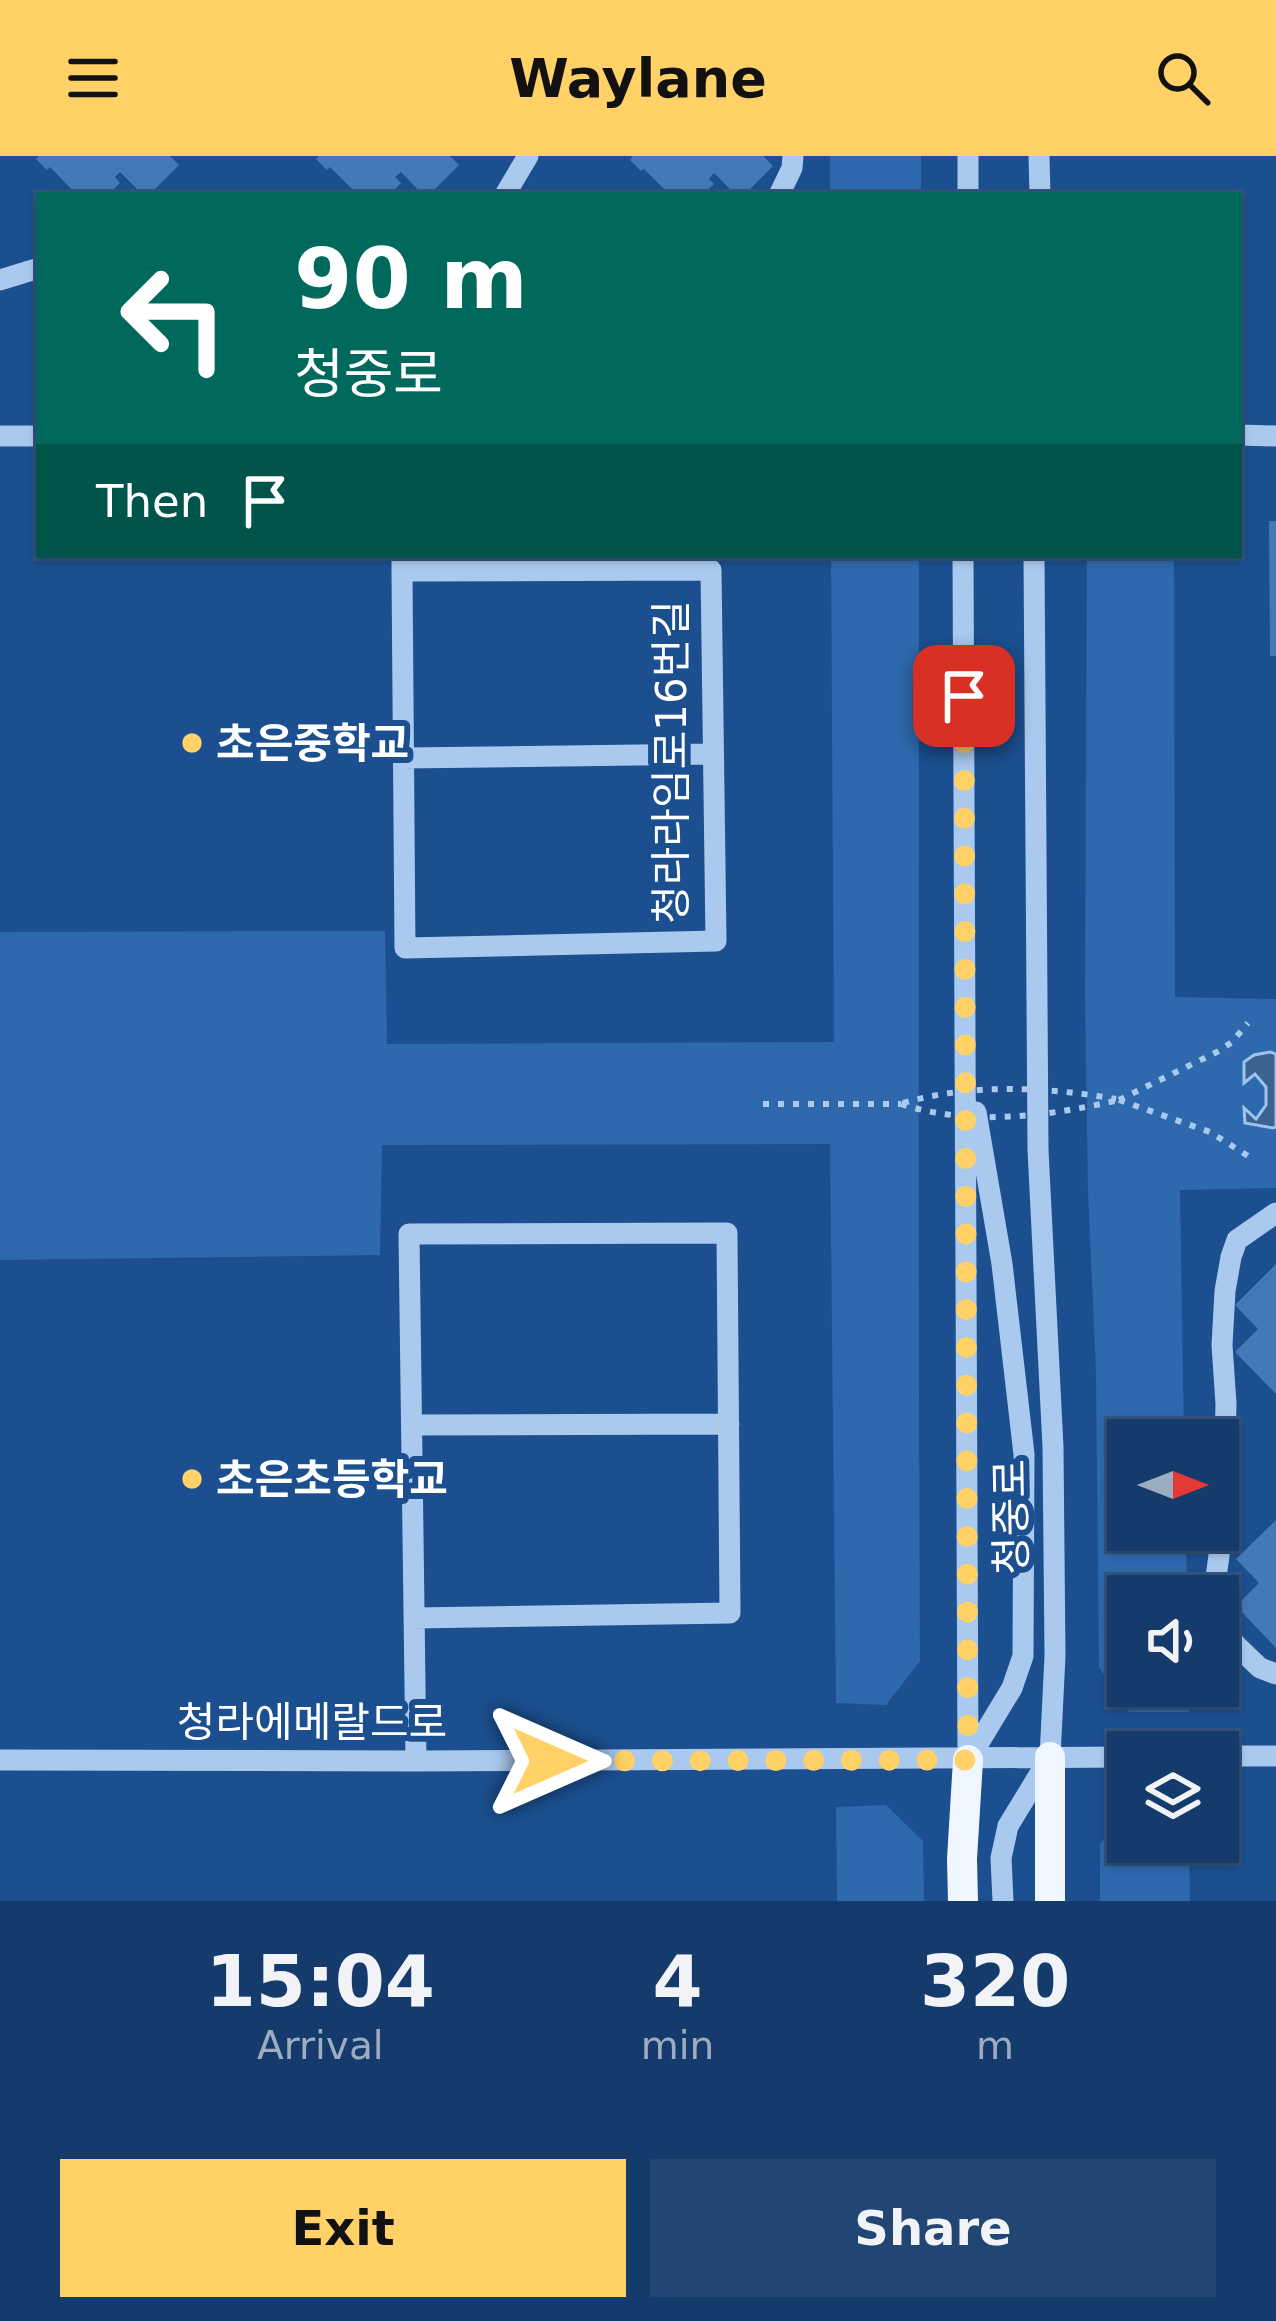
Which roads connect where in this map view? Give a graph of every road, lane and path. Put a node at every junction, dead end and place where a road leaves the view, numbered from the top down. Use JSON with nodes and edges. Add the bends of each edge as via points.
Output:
{"nodes":[{"id":1,"x":528,"y":156,"type":"edge"},
{"id":2,"x":793,"y":156,"type":"edge"},
{"id":3,"x":968,"y":156,"type":"edge"},
{"id":4,"x":1039,"y":156,"type":"edge"},
{"id":5,"x":507,"y":192,"type":"edge"},
{"id":6,"x":780,"y":192,"type":"edge"},
{"id":7,"x":968,"y":192,"type":"edge"},
{"id":8,"x":1040,"y":192,"type":"edge"},
{"id":9,"x":36,"y":269,"type":"edge"},
{"id":10,"x":0,"y":280,"type":"edge"},
{"id":11,"x":1242,"y":435,"type":"edge"},
{"id":12,"x":0,"y":436,"type":"edge"},
{"id":13,"x":36,"y":436,"type":"edge"},
{"id":14,"x":1276,"y":436,"type":"edge"},
{"id":15,"x":963,"y":558,"type":"edge"},
{"id":16,"x":1034,"y":558,"type":"edge"},
{"id":17,"x":402,"y":563,"type":"edge"},
{"id":18,"x":713,"y":754,"type":"junction"},
{"id":19,"x":404,"y":758,"type":"junction"},
{"id":20,"x":1248,"y":1023,"type":"dead end"},
{"id":21,"x":966,"y":1058,"type":"junction"},
{"id":22,"x":1120,"y":1100,"type":"junction"},
{"id":23,"x":764,"y":1104,"type":"dead end"},
{"id":24,"x":902,"y":1104,"type":"junction"},
{"id":25,"x":1248,"y":1156,"type":"dead end"},
{"id":26,"x":1276,"y":1213,"type":"edge"},
{"id":27,"x":729,"y":1424,"type":"junction"},
{"id":28,"x":412,"y":1425,"type":"junction"},
{"id":29,"x":414,"y":1618,"type":"junction"},
{"id":30,"x":1276,"y":1674,"type":"edge"},
{"id":31,"x":1107,"y":1756,"type":"edge"},
{"id":32,"x":1239,"y":1756,"type":"edge"},
{"id":33,"x":1276,"y":1756,"type":"edge"},
{"id":34,"x":1051,"y":1757,"type":"junction"},
{"id":35,"x":0,"y":1760,"type":"edge"},
{"id":36,"x":968,"y":1760,"type":"junction"},
{"id":37,"x":416,"y":1761,"type":"junction"},
{"id":38,"x":963,"y":1901,"type":"edge"},
{"id":39,"x":1003,"y":1901,"type":"edge"},
{"id":40,"x":1049,"y":1901,"type":"edge"}],
"edges":[{"from":1,"to":5,"type":"street"},
{"from":2,"to":6,"type":"street"},
{"from":3,"to":7,"type":"street"},
{"from":4,"to":8,"type":"street"},
{"from":9,"to":10,"type":"street"},
{"from":11,"to":14,"type":"street"},
{"from":12,"to":13,"type":"street"},
{"from":15,"to":21,"type":"street","name":"청중로"},
{"from":16,"to":34,"type":"street","name":"청중로","via":[[1039,1150],[1055,1560]]},
{"from":17,"to":18,"type":"street","name":"청라라임로16번길","via":[[711,570]]},
{"from":17,"to":19,"type":"street","name":"청라라임로16번길"},
{"from":18,"to":19,"type":"street"},
{"from":18,"to":19,"type":"street","name":"청라라임로16번길","via":[[716,941],[405,948]]},
{"from":20,"to":22,"type":"path","via":[[1220,1052]]},
{"from":21,"to":36,"type":"street","name":"청중로"},
{"from":21,"to":36,"type":"street","via":[[1024,1454],[1023,1656]]},
{"from":22,"to":24,"type":"path","bridge":true,"via":[[1006,1089]]},
{"from":22,"to":24,"type":"path","bridge":true,"via":[[1009,1116]]},
{"from":22,"to":25,"type":"path","via":[[1210,1132]]},
{"from":23,"to":24,"type":"path"},
{"from":26,"to":30,"type":"street","via":[[1237,1240],[1228,1276],[1216,1577],[1222,1623],[1234,1644]]},
{"from":27,"to":28,"type":"street"},
{"from":27,"to":28,"type":"street","via":[[727,1233],[522,1233],[409,1234]]},
{"from":27,"to":29,"type":"street","via":[[730,1613]]},
{"from":28,"to":29,"type":"street"},
{"from":29,"to":37,"type":"street"},
{"from":31,"to":34,"type":"street","name":"청라에메랄드로"},
{"from":32,"to":33,"type":"street"},
{"from":34,"to":36,"type":"street","name":"청라에메랄드로"},
{"from":34,"to":39,"type":"street","via":[[1008,1826]]},
{"from":34,"to":40,"type":"main road","name":"청중로"},
{"from":35,"to":37,"type":"street","name":"청라에메랄드로"},
{"from":36,"to":37,"type":"street","name":"청라에메랄드로"},
{"from":36,"to":38,"type":"main road","name":"청중로"}]}
